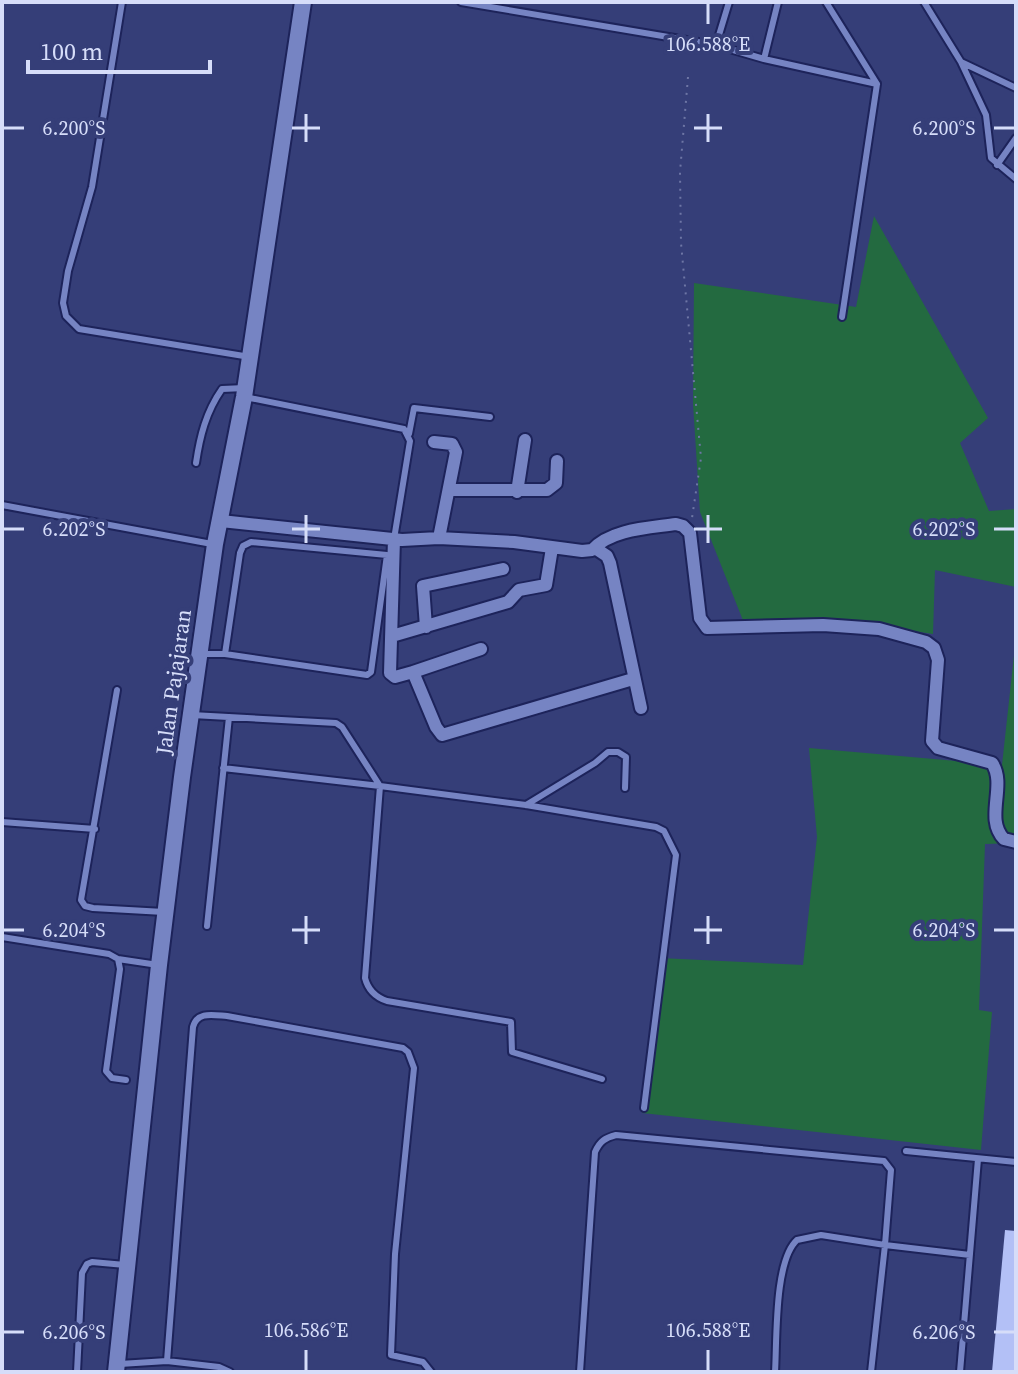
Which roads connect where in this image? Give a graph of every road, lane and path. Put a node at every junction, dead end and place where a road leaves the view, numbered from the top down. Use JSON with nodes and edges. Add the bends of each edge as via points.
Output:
{"nodes":[{"id":1,"x":122,"y":2,"type":"edge"},
{"id":2,"x":303,"y":2,"type":"edge"},
{"id":3,"x":461,"y":2,"type":"edge"},
{"id":4,"x":729,"y":2,"type":"edge"},
{"id":5,"x":778,"y":2,"type":"edge"},
{"id":6,"x":826,"y":2,"type":"edge"},
{"id":7,"x":924,"y":2,"type":"edge"},
{"id":8,"x":716,"y":45,"type":"junction"},
{"id":9,"x":764,"y":59,"type":"junction"},
{"id":10,"x":961,"y":62,"type":"junction"},
{"id":11,"x":688,"y":77,"type":"dead end"},
{"id":12,"x":877,"y":84,"type":"junction"},
{"id":13,"x":1016,"y":88,"type":"edge"},
{"id":14,"x":1016,"y":138,"type":"edge"},
{"id":15,"x":997,"y":165,"type":"junction"},
{"id":16,"x":1016,"y":179,"type":"edge"},
{"id":17,"x":842,"y":317,"type":"dead end"},
{"id":18,"x":250,"y":357,"type":"junction"},
{"id":19,"x":245,"y":392,"type":"junction"},
{"id":20,"x":490,"y":417,"type":"dead end"},
{"id":21,"x":409,"y":434,"type":"junction"},
{"id":22,"x":525,"y":440,"type":"dead end"},
{"id":23,"x":434,"y":442,"type":"dead end"},
{"id":24,"x":557,"y":461,"type":"dead end"},
{"id":25,"x":196,"y":463,"type":"dead end"},
{"id":26,"x":449,"y":490,"type":"junction"},
{"id":27,"x":517,"y":492,"type":"junction"},
{"id":28,"x":2,"y":505,"type":"edge"},
{"id":29,"x":221,"y":521,"type":"junction"},
{"id":30,"x":690,"y":533,"type":"junction"},
{"id":31,"x":439,"y":538,"type":"junction"},
{"id":32,"x":394,"y":539,"type":"junction"},
{"id":33,"x":215,"y":544,"type":"junction"},
{"id":34,"x":552,"y":548,"type":"junction"},
{"id":35,"x":595,"y":548,"type":"junction"},
{"id":36,"x":503,"y":569,"type":"dead end"},
{"id":37,"x":426,"y":627,"type":"junction"},
{"id":38,"x":392,"y":636,"type":"junction"},
{"id":39,"x":481,"y":649,"type":"dead end"},
{"id":40,"x":199,"y":654,"type":"junction"},
{"id":41,"x":225,"y":654,"type":"junction"},
{"id":42,"x":413,"y":672,"type":"junction"},
{"id":43,"x":633,"y":679,"type":"junction"},
{"id":44,"x":117,"y":690,"type":"dead end"},
{"id":45,"x":641,"y":708,"type":"dead end"},
{"id":46,"x":192,"y":715,"type":"junction"},
{"id":47,"x":229,"y":717,"type":"junction"},
{"id":48,"x":223,"y":768,"type":"junction"},
{"id":49,"x":380,"y":786,"type":"junction"},
{"id":50,"x":625,"y":788,"type":"dead end"},
{"id":51,"x":526,"y":805,"type":"junction"},
{"id":52,"x":2,"y":822,"type":"edge"},
{"id":53,"x":95,"y":829,"type":"junction"},
{"id":54,"x":1016,"y":842,"type":"edge"},
{"id":55,"x":165,"y":912,"type":"junction"},
{"id":56,"x":207,"y":926,"type":"dead end"},
{"id":57,"x":2,"y":937,"type":"edge"},
{"id":58,"x":118,"y":959,"type":"junction"},
{"id":59,"x":159,"y":965,"type":"junction"},
{"id":60,"x":602,"y":1079,"type":"dead end"},
{"id":61,"x":126,"y":1080,"type":"dead end"},
{"id":62,"x":644,"y":1108,"type":"dead end"},
{"id":63,"x":906,"y":1151,"type":"dead end"},
{"id":64,"x":978,"y":1159,"type":"junction"},
{"id":65,"x":1016,"y":1162,"type":"edge"},
{"id":66,"x":885,"y":1245,"type":"junction"},
{"id":67,"x":970,"y":1255,"type":"junction"},
{"id":68,"x":127,"y":1265,"type":"junction"},
{"id":69,"x":167,"y":1361,"type":"junction"},
{"id":70,"x":116,"y":1368,"type":"edge"},
{"id":71,"x":77,"y":1372,"type":"edge"},
{"id":72,"x":230,"y":1372,"type":"edge"},
{"id":73,"x":431,"y":1372,"type":"edge"},
{"id":74,"x":580,"y":1372,"type":"edge"},
{"id":75,"x":775,"y":1372,"type":"edge"},
{"id":76,"x":871,"y":1372,"type":"edge"},
{"id":77,"x":960,"y":1372,"type":"edge"}],
"edges":[{"from":1,"to":18,"type":"lane","via":[[92,187],[68,271],[66,316],[79,329]]},
{"from":2,"to":18,"type":"main road","name":"Jalan Pajajaran"},
{"from":3,"to":8,"type":"lane"},
{"from":4,"to":8,"type":"lane"},
{"from":5,"to":9,"type":"lane"},
{"from":6,"to":12,"type":"lane"},
{"from":7,"to":10,"type":"lane"},
{"from":8,"to":9,"type":"lane"},
{"from":9,"to":12,"type":"lane"},
{"from":10,"to":13,"type":"lane"},
{"from":10,"to":15,"type":"lane","via":[[986,115],[988,146]]},
{"from":11,"to":30,"type":"path","via":[[681,243],[701,458]]},
{"from":12,"to":17,"type":"lane"},
{"from":14,"to":15,"type":"lane"},
{"from":15,"to":16,"type":"lane"},
{"from":18,"to":19,"type":"main road","name":"Jalan Pajajaran"},
{"from":19,"to":21,"type":"lane"},
{"from":19,"to":25,"type":"lane","via":[[222,389],[211,405]]},
{"from":19,"to":29,"type":"main road","name":"Jalan Pajajaran"},
{"from":20,"to":21,"type":"lane","via":[[414,408]]},
{"from":21,"to":32,"type":"lane"},
{"from":22,"to":27,"type":"street"},
{"from":23,"to":26,"type":"street","via":[[455,447]]},
{"from":24,"to":27,"type":"street","via":[[555,486]]},
{"from":26,"to":27,"type":"street"},
{"from":26,"to":31,"type":"street"},
{"from":28,"to":33,"type":"lane"},
{"from":29,"to":32,"type":"street"},
{"from":29,"to":33,"type":"main road","name":"Jalan Pajajaran"},
{"from":30,"to":35,"type":"street","via":[[676,524],[619,534]]},
{"from":30,"to":54,"type":"street","via":[[700,618],[707,628],[852,626],[931,645],[938,653],[932,741],[938,748],[992,763],[997,774],[996,827],[1004,839]]},
{"from":31,"to":32,"type":"street"},
{"from":31,"to":34,"type":"street"},
{"from":32,"to":38,"type":"street"},
{"from":33,"to":40,"type":"main road","name":"Jalan Pajajaran"},
{"from":34,"to":35,"type":"street"},
{"from":34,"to":37,"type":"street","via":[[546,585],[519,590],[508,602]]},
{"from":35,"to":43,"type":"street","via":[[610,563]]},
{"from":36,"to":37,"type":"street","via":[[423,586]]},
{"from":37,"to":38,"type":"street"},
{"from":38,"to":42,"type":"street","via":[[390,673],[395,677]]},
{"from":39,"to":42,"type":"street"},
{"from":40,"to":41,"type":"lane"},
{"from":40,"to":46,"type":"main road","name":"Jalan Pajajaran"},
{"from":41,"to":41,"type":"lane","via":[[367,675],[387,555],[251,542],[243,546]]},
{"from":42,"to":43,"type":"street","via":[[438,732],[446,735]]},
{"from":43,"to":45,"type":"street"},
{"from":44,"to":53,"type":"lane"},
{"from":46,"to":47,"type":"lane"},
{"from":46,"to":55,"type":"main road","name":"Jalan Pajajaran"},
{"from":47,"to":48,"type":"lane"},
{"from":47,"to":49,"type":"lane","via":[[336,723]]},
{"from":48,"to":49,"type":"lane"},
{"from":48,"to":56,"type":"lane"},
{"from":49,"to":51,"type":"lane"},
{"from":49,"to":60,"type":"lane","via":[[367,986],[387,1001],[511,1022],[512,1052]]},
{"from":50,"to":51,"type":"lane","via":[[626,757],[608,752]]},
{"from":51,"to":62,"type":"lane","via":[[656,827],[664,831],[676,855]]},
{"from":52,"to":53,"type":"lane"},
{"from":53,"to":55,"type":"lane","via":[[83,904]]},
{"from":55,"to":59,"type":"main road","name":"Jalan Pajajaran"},
{"from":57,"to":58,"type":"lane"},
{"from":58,"to":59,"type":"lane"},
{"from":58,"to":61,"type":"lane","via":[[106,1071]]},
{"from":59,"to":68,"type":"main road","name":"Jalan Pajajaran"},
{"from":63,"to":64,"type":"lane"},
{"from":64,"to":65,"type":"lane"},
{"from":64,"to":67,"type":"lane"},
{"from":66,"to":67,"type":"lane"},
{"from":66,"to":74,"type":"lane","via":[[891,1170],[884,1161],[608,1137],[595,1152]]},
{"from":66,"to":75,"type":"lane","via":[[821,1235],[792,1244],[784,1266]]},
{"from":66,"to":76,"type":"lane"},
{"from":67,"to":77,"type":"lane"},
{"from":68,"to":70,"type":"main road","name":"Jalan Pajajaran"},
{"from":68,"to":71,"type":"lane","via":[[92,1262],[82,1273]]},
{"from":69,"to":70,"type":"lane"},
{"from":69,"to":72,"type":"lane"},
{"from":69,"to":73,"type":"lane","via":[[193,1027],[204,1015],[408,1052],[414,1068],[395,1254],[391,1355],[423,1362]]}]}
